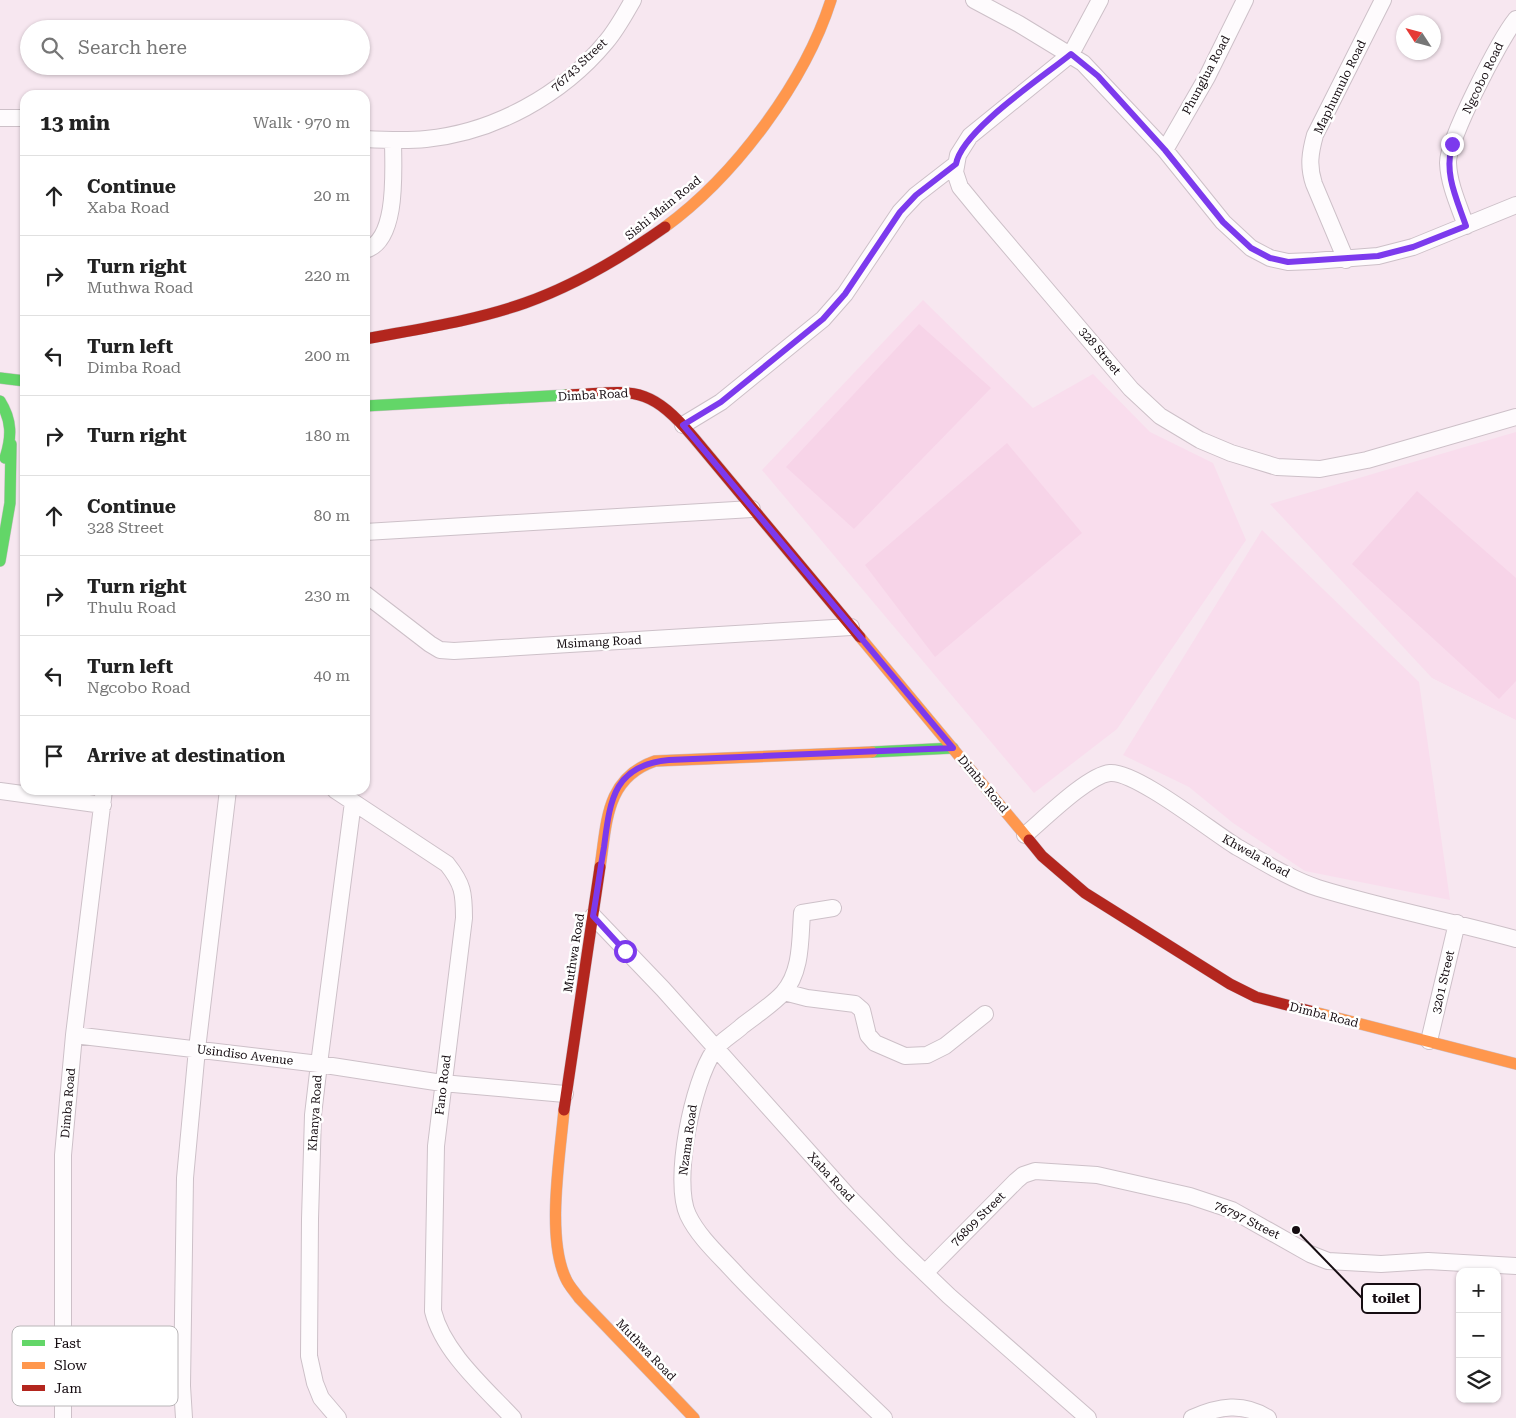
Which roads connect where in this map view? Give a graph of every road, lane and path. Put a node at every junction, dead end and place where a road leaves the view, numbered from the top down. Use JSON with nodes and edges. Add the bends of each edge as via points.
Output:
{"nodes":[{"id":1,"x":633,"y":0,"type":"edge"},
{"id":2,"x":831,"y":0,"type":"edge"},
{"id":3,"x":974,"y":0,"type":"edge"},
{"id":4,"x":1100,"y":0,"type":"edge"},
{"id":5,"x":1245,"y":0,"type":"edge"},
{"id":6,"x":1382,"y":0,"type":"edge"},
{"id":7,"x":1516,"y":19,"type":"edge"},
{"id":8,"x":1071,"y":54,"type":"junction"},
{"id":9,"x":0,"y":118,"type":"edge"},
{"id":10,"x":20,"y":118,"type":"edge"},
{"id":11,"x":370,"y":139,"type":"edge"},
{"id":12,"x":393,"y":140,"type":"junction"},
{"id":13,"x":1165,"y":150,"type":"junction"},
{"id":14,"x":956,"y":164,"type":"junction"},
{"id":15,"x":1516,"y":206,"type":"edge"},
{"id":16,"x":1466,"y":226,"type":"junction"},
{"id":17,"x":370,"y":247,"type":"edge"},
{"id":18,"x":1346,"y":260,"type":"junction"},
{"id":19,"x":370,"y":337,"type":"edge"},
{"id":20,"x":0,"y":378,"type":"edge"},
{"id":21,"x":20,"y":380,"type":"edge"},
{"id":22,"x":0,"y":401,"type":"edge"},
{"id":23,"x":370,"y":406,"type":"edge"},
{"id":24,"x":1516,"y":417,"type":"edge"},
{"id":25,"x":683,"y":425,"type":"junction"},
{"id":26,"x":11,"y":444,"type":"junction"},
{"id":27,"x":0,"y":466,"type":"edge"},
{"id":28,"x":752,"y":509,"type":"junction"},
{"id":29,"x":370,"y":532,"type":"edge"},
{"id":30,"x":0,"y":561,"type":"edge"},
{"id":31,"x":370,"y":598,"type":"edge"},
{"id":32,"x":851,"y":627,"type":"junction"},
{"id":33,"x":953,"y":748,"type":"junction"},
{"id":34,"x":0,"y":791,"type":"edge"},
{"id":35,"x":20,"y":792,"type":"edge"},
{"id":36,"x":59,"y":795,"type":"edge"},
{"id":37,"x":227,"y":795,"type":"edge"},
{"id":38,"x":342,"y":795,"type":"edge"},
{"id":39,"x":103,"y":798,"type":"edge"},
{"id":40,"x":353,"y":802,"type":"junction"},
{"id":41,"x":1025,"y":835,"type":"junction"},
{"id":42,"x":833,"y":908,"type":"dead end"},
{"id":43,"x":593,"y":916,"type":"junction"},
{"id":44,"x":1457,"y":923,"type":"junction"},
{"id":45,"x":1516,"y":939,"type":"edge"},
{"id":46,"x":784,"y":992,"type":"junction"},
{"id":47,"x":985,"y":1014,"type":"dead end"},
{"id":48,"x":74,"y":1035,"type":"junction"},
{"id":49,"x":1429,"y":1041,"type":"junction"},
{"id":50,"x":197,"y":1049,"type":"junction"},
{"id":51,"x":714,"y":1049,"type":"junction"},
{"id":52,"x":318,"y":1064,"type":"junction"},
{"id":53,"x":1516,"y":1064,"type":"edge"},
{"id":54,"x":442,"y":1083,"type":"junction"},
{"id":55,"x":565,"y":1094,"type":"junction"},
{"id":56,"x":1035,"y":1171,"type":"joint"},
{"id":57,"x":1516,"y":1266,"type":"edge"},
{"id":58,"x":925,"y":1273,"type":"junction"},
{"id":59,"x":63,"y":1326,"type":"edge"},
{"id":60,"x":184,"y":1418,"type":"edge"},
{"id":61,"x":338,"y":1418,"type":"edge"},
{"id":62,"x":513,"y":1418,"type":"edge"},
{"id":63,"x":694,"y":1418,"type":"edge"},
{"id":64,"x":884,"y":1418,"type":"edge"},
{"id":65,"x":1088,"y":1418,"type":"edge"},
{"id":66,"x":1192,"y":1418,"type":"edge"},
{"id":67,"x":1268,"y":1418,"type":"edge"}],
"edges":[{"from":1,"to":12,"type":"street","name":"76743 Street","via":[[606,42],[560,86],[511,116],[465,132],[426,139]]},
{"from":2,"to":19,"type":"street","name":"Sishi Main Road","via":[[805,62],[751,146],[726,174],[679,216],[633,250],[553,292],[497,312]]},
{"from":3,"to":8,"type":"street"},
{"from":4,"to":8,"type":"street"},
{"from":5,"to":13,"type":"street","name":"Phunglua Road","via":[[1207,77]]},
{"from":6,"to":18,"type":"street","name":"Maphumulo Road","via":[[1315,135],[1310,157],[1314,184]]},
{"from":7,"to":16,"type":"street","name":"Ngcobo Road","via":[[1505,33],[1452,144],[1448,162]]},
{"from":8,"to":13,"type":"street","via":[[1098,76]]},
{"from":8,"to":14,"type":"street","via":[[970,136]]},
{"from":9,"to":10,"type":"street"},
{"from":11,"to":12,"type":"street","name":"76743 Street"},
{"from":12,"to":17,"type":"street","via":[[387,228],[378,242]]},
{"from":13,"to":18,"type":"street","via":[[1223,222],[1251,248],[1270,258],[1288,262]]},
{"from":14,"to":24,"type":"street","name":"328 Street","via":[[960,187],[1132,389],[1166,421],[1230,454],[1277,467],[1320,468],[1367,460]]},
{"from":14,"to":25,"type":"street","via":[[900,212],[845,294],[823,319],[721,402]]},
{"from":15,"to":16,"type":"street"},
{"from":16,"to":18,"type":"street","via":[[1413,247]]},
{"from":20,"to":21,"type":"street"},
{"from":22,"to":26,"type":"street","via":[[15,425]]},
{"from":23,"to":25,"type":"street","name":"Dimba Road","via":[[632,392],[646,394],[656,400]]},
{"from":25,"to":28,"type":"street","name":"Dimba Road"},
{"from":26,"to":27,"type":"street"},
{"from":26,"to":30,"type":"street","via":[[11,502]]},
{"from":28,"to":29,"type":"street"},
{"from":28,"to":32,"type":"street","name":"Dimba Road"},
{"from":31,"to":32,"type":"street","name":"Msimang Road","via":[[430,644],[440,650],[454,651]]},
{"from":32,"to":33,"type":"street","name":"Dimba Road"},
{"from":33,"to":41,"type":"street","name":"Dimba Road"},
{"from":33,"to":43,"type":"street","name":"Muthwa Road","via":[[669,760],[642,765],[626,776],[615,791],[609,809]]},
{"from":34,"to":35,"type":"street"},
{"from":36,"to":39,"type":"street"},
{"from":37,"to":50,"type":"street"},
{"from":38,"to":40,"type":"street","name":"Fano Road"},
{"from":39,"to":48,"type":"street","name":"Dimba Road"},
{"from":40,"to":52,"type":"street","name":"Khanya Road"},
{"from":40,"to":54,"type":"street","name":"Fano Road","via":[[447,864],[459,879],[464,894],[464,918]]},
{"from":41,"to":44,"type":"street","name":"Khwela Road","via":[[1088,782],[1111,773],[1135,781],[1235,846],[1284,873],[1317,887]]},
{"from":41,"to":49,"type":"street","name":"Dimba Road","via":[[1042,856],[1085,893],[1230,984],[1256,997]]},
{"from":42,"to":46,"type":"street","name":"Nzama Road","via":[[802,914],[796,971]]},
{"from":43,"to":51,"type":"street","name":"Xaba Road","via":[[663,989]]},
{"from":43,"to":55,"type":"street","name":"Muthwa Road"},
{"from":44,"to":45,"type":"street","name":"Khwela Road"},
{"from":44,"to":49,"type":"street","name":"3201 Street"},
{"from":46,"to":47,"type":"street","via":[[855,1004],[862,1010],[868,1035],[875,1044],[905,1056],[927,1055],[945,1046]]},
{"from":46,"to":51,"type":"street","name":"Nzama Road"},
{"from":48,"to":50,"type":"street","name":"Usindiso Avenue"},
{"from":48,"to":59,"type":"street","name":"Dimba Road","via":[[63,1155]]},
{"from":49,"to":53,"type":"street","name":"Dimba Road"},
{"from":50,"to":52,"type":"street","name":"Usindiso Avenue"},
{"from":50,"to":60,"type":"street","via":[[186,1178]]},
{"from":51,"to":58,"type":"street","name":"Xaba Road","via":[[849,1197]]},
{"from":51,"to":64,"type":"street","name":"Nzama Road","via":[[703,1071],[694,1102],[683,1158],[683,1199],[688,1214],[703,1237],[764,1303]]},
{"from":52,"to":54,"type":"street","name":"Usindiso Avenue"},
{"from":52,"to":61,"type":"street","name":"Khanya Road","via":[[313,1115],[309,1356],[314,1383],[321,1398]]},
{"from":54,"to":55,"type":"street","name":"Usindiso Avenue"},
{"from":54,"to":62,"type":"street","name":"Fano Road","via":[[436,1146],[433,1311],[436,1325],[449,1348]]},
{"from":55,"to":63,"type":"street","name":"Muthwa Road","via":[[556,1236],[566,1279],[600,1321]]},
{"from":56,"to":57,"type":"street","name":"76797 Street","via":[[1097,1175],[1210,1202],[1232,1210],[1328,1261]]},
{"from":56,"to":58,"type":"street","name":"76809 Street","via":[[1016,1181]]},
{"from":58,"to":65,"type":"street","name":"Xaba Road"},
{"from":66,"to":67,"type":"street","via":[[1236,1406]]}]}
